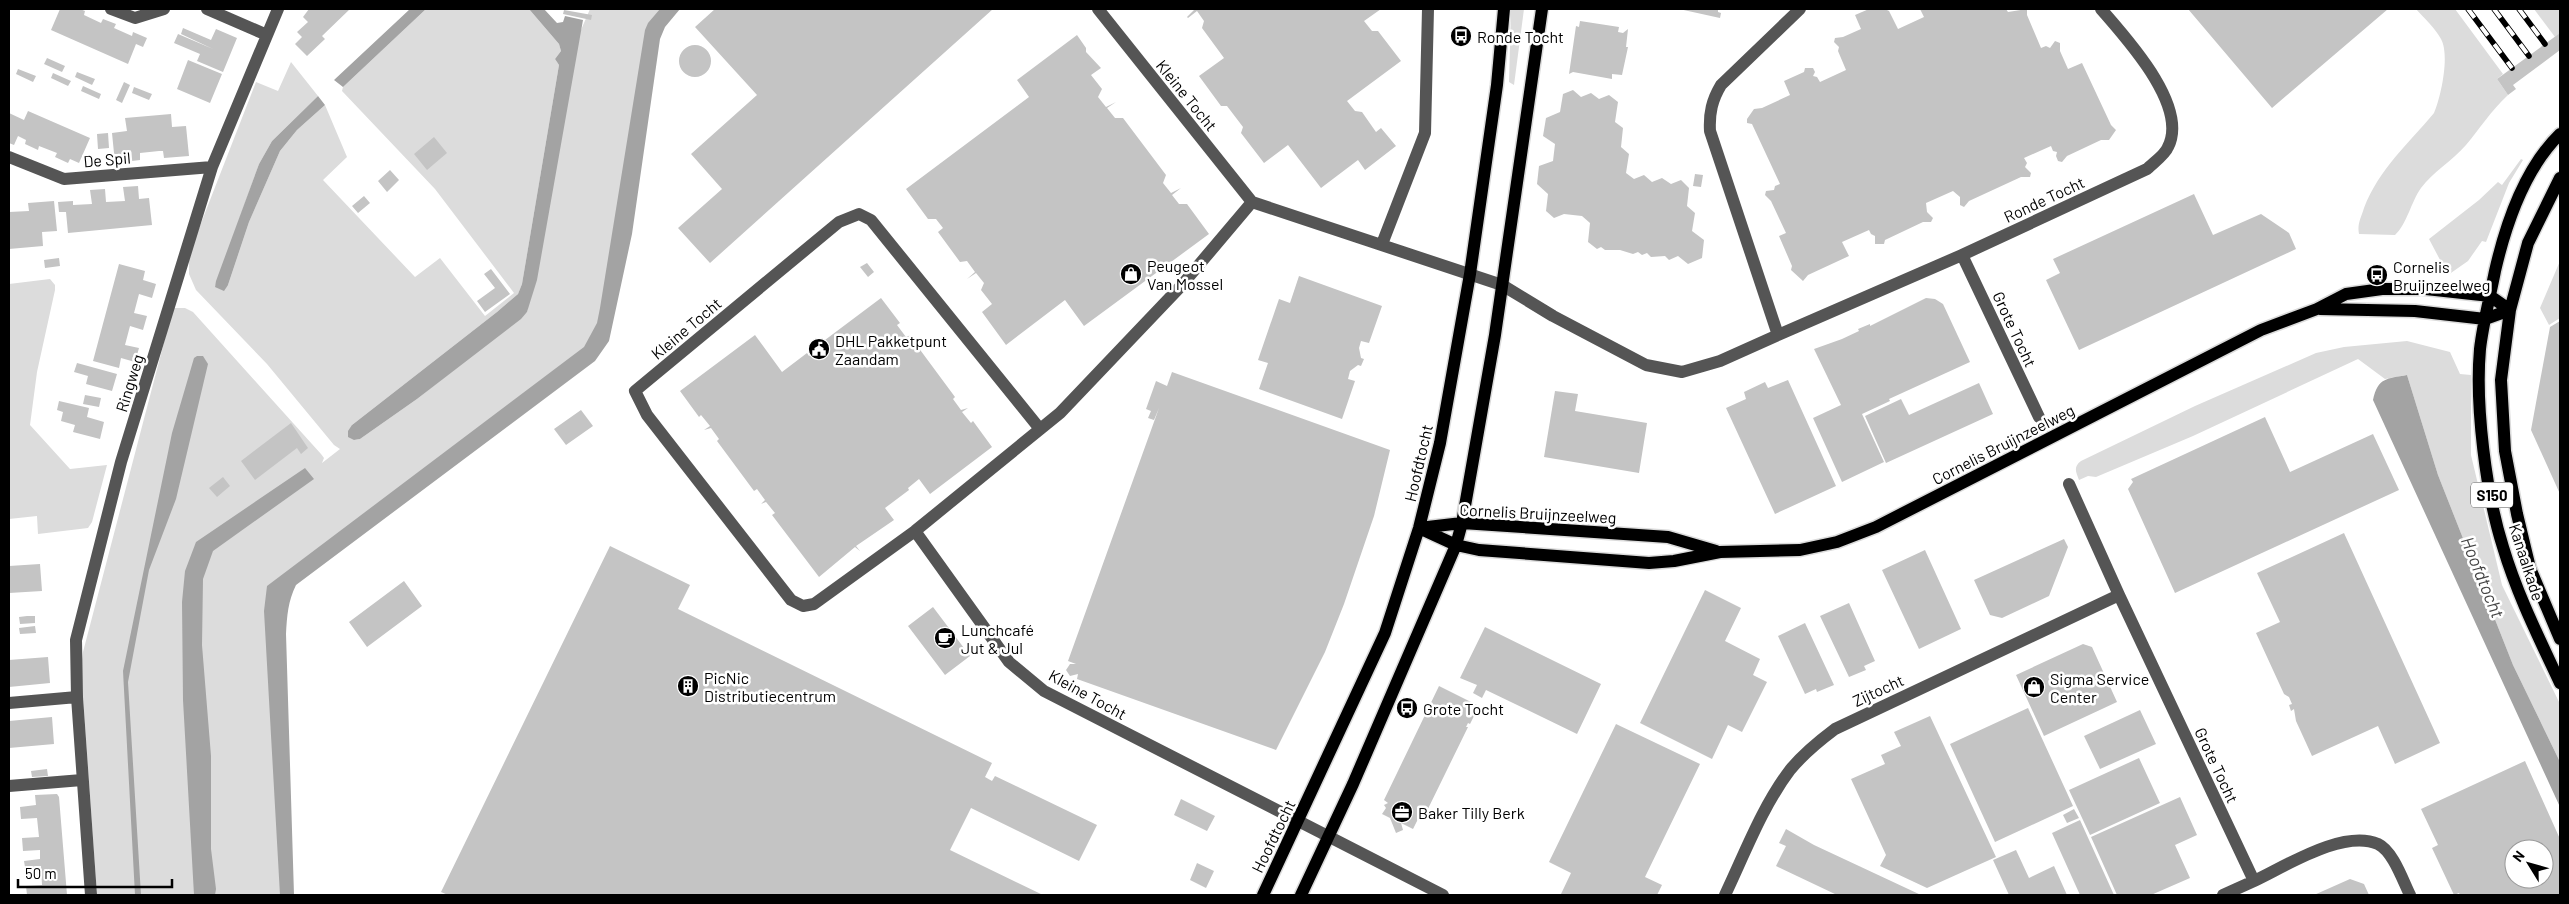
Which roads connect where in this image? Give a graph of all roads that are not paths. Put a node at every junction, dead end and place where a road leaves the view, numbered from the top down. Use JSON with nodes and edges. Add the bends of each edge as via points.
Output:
{"nodes":[{"id":1,"x":111,"y":9,"type":"edge"},
{"id":2,"x":164,"y":9,"type":"edge"},
{"id":3,"x":207,"y":9,"type":"edge"},
{"id":4,"x":278,"y":9,"type":"edge"},
{"id":5,"x":1098,"y":9,"type":"edge"},
{"id":6,"x":1428,"y":9,"type":"edge"},
{"id":7,"x":1504,"y":9,"type":"edge"},
{"id":8,"x":1542,"y":9,"type":"edge"},
{"id":9,"x":1800,"y":9,"type":"edge"},
{"id":10,"x":2101,"y":9,"type":"edge"},
{"id":11,"x":267,"y":35,"type":"junction"},
{"id":12,"x":2560,"y":134,"type":"edge"},
{"id":13,"x":9,"y":157,"type":"edge"},
{"id":14,"x":212,"y":167,"type":"junction"},
{"id":15,"x":2560,"y":178,"type":"edge"},
{"id":16,"x":1252,"y":202,"type":"junction"},
{"id":17,"x":1382,"y":244,"type":"junction"},
{"id":18,"x":1962,"y":256,"type":"junction"},
{"id":19,"x":1470,"y":274,"type":"junction"},
{"id":20,"x":1502,"y":284,"type":"junction"},
{"id":21,"x":2490,"y":296,"type":"junction"},
{"id":22,"x":2317,"y":309,"type":"junction"},
{"id":23,"x":2510,"y":310,"type":"junction"},
{"id":24,"x":2485,"y":319,"type":"junction"},
{"id":25,"x":1778,"y":335,"type":"junction"},
{"id":26,"x":2039,"y":417,"type":"dead end"},
{"id":27,"x":1040,"y":428,"type":"junction"},
{"id":28,"x":2069,"y":484,"type":"dead end"},
{"id":29,"x":1462,"y":523,"type":"junction"},
{"id":30,"x":1419,"y":528,"type":"junction"},
{"id":31,"x":915,"y":531,"type":"junction"},
{"id":32,"x":1456,"y":545,"type":"junction"},
{"id":33,"x":1720,"y":552,"type":"junction"},
{"id":34,"x":2118,"y":595,"type":"junction"},
{"id":35,"x":2560,"y":638,"type":"edge"},
{"id":36,"x":2560,"y":683,"type":"edge"},
{"id":37,"x":77,"y":697,"type":"junction"},
{"id":38,"x":9,"y":703,"type":"edge"},
{"id":39,"x":82,"y":780,"type":"junction"},
{"id":40,"x":9,"y":786,"type":"edge"},
{"id":41,"x":1298,"y":822,"type":"junction"},
{"id":42,"x":1330,"y":836,"type":"junction"},
{"id":43,"x":2254,"y":881,"type":"junction"},
{"id":44,"x":91,"y":895,"type":"edge"},
{"id":45,"x":1263,"y":895,"type":"edge"},
{"id":46,"x":1301,"y":895,"type":"edge"},
{"id":47,"x":1443,"y":895,"type":"edge"},
{"id":48,"x":1725,"y":895,"type":"edge"},
{"id":49,"x":2223,"y":895,"type":"edge"},
{"id":50,"x":2410,"y":895,"type":"edge"}],
"edges":[{"from":1,"to":2,"type":"street","via":[[135,18]]},
{"from":3,"to":11,"type":"street"},
{"from":4,"to":11,"type":"street","name":"Ringweg"},
{"from":5,"to":16,"type":"street","name":"Kleine Tocht"},
{"from":6,"to":17,"type":"street","via":[[1425,133]]},
{"from":7,"to":19,"type":"main road","name":"Hoofdtocht","via":[[1497,85]]},
{"from":8,"to":20,"type":"main road"},
{"from":9,"to":25,"type":"street","via":[[1721,85],[1713,99],[1709,118],[1710,131]]},
{"from":10,"to":18,"type":"street","name":"Ronde Tocht","via":[[2162,86],[2173,119],[2168,147],[2147,169]]},
{"from":11,"to":14,"type":"street","name":"Ringweg"},
{"from":12,"to":21,"type":"main road","number":"S150","via":[[2549,144],[2525,183],[2503,237]]},
{"from":13,"to":14,"type":"street","name":"De Spil","via":[[64,179]]},
{"from":14,"to":37,"type":"street","name":"Ringweg","via":[[114,491],[76,640]]},
{"from":15,"to":23,"type":"main road","number":"S150","via":[[2528,243]]},
{"from":16,"to":17,"type":"street"},
{"from":16,"to":27,"type":"street","name":"Kleine Tocht","via":[[1181,286],[1060,413]]},
{"from":17,"to":19,"type":"street"},
{"from":18,"to":25,"type":"street","name":"Ronde Tocht"},
{"from":18,"to":26,"type":"street","name":"Grote Tocht"},
{"from":19,"to":20,"type":"street","name":"Ronde Tocht"},
{"from":19,"to":30,"type":"main road","name":"Hoofdtocht","via":[[1440,443]]},
{"from":20,"to":25,"type":"street","name":"Ronde Tocht","via":[[1625,355],[1646,365],[1682,372],[1720,361]]},
{"from":20,"to":29,"type":"main road"},
{"from":21,"to":22,"type":"main road","name":"Cornelis Bruijnzeelweg","via":[[2426,289],[2382,289],[2346,294]]},
{"from":21,"to":23,"type":"main road","name":"Cornelis Bruijnzeelweg"},
{"from":21,"to":24,"type":"main road","name":"Kanaalkade","number":"S150"},
{"from":22,"to":24,"type":"main road","name":"Cornelis Bruijnzeelweg","via":[[2416,311]]},
{"from":22,"to":33,"type":"main road","name":"Cornelis Bruijnzeelweg","via":[[2261,330],[1876,527],[1837,542],[1800,550]]},
{"from":23,"to":24,"type":"main road","name":"Cornelis Bruijnzeelweg"},
{"from":23,"to":35,"type":"main road","name":"Kanaalkade","number":"S150","via":[[2501,380],[2506,451],[2530,568]]},
{"from":24,"to":36,"type":"main road","name":"Kanaalkade","number":"S150","via":[[2480,349],[2479,402],[2490,488],[2502,547],[2527,613]]},
{"from":27,"to":31,"type":"street","name":"Kleine Tocht"},
{"from":27,"to":31,"type":"street","name":"Kleine Tocht","via":[[871,220],[859,214],[839,222],[635,391],[647,415],[791,600],[803,606],[814,604]]},
{"from":28,"to":34,"type":"street","name":"Grote Tocht"},
{"from":29,"to":30,"type":"main road","name":"Cornelis Bruijnzeelweg"},
{"from":29,"to":32,"type":"main road"},
{"from":29,"to":33,"type":"main road","name":"Cornelis Bruijnzeelweg","via":[[1668,537]]},
{"from":30,"to":32,"type":"main road","name":"Cornelis Bruijnzeelweg"},
{"from":30,"to":41,"type":"main road","name":"Hoofdtocht","via":[[1385,634]]},
{"from":31,"to":41,"type":"street","name":"Kleine Tocht","via":[[1009,662],[1044,691]]},
{"from":32,"to":33,"type":"main road","name":"Cornelis Bruijnzeelweg","via":[[1479,550],[1648,563]]},
{"from":32,"to":42,"type":"main road"},
{"from":34,"to":43,"type":"street","name":"Grote Tocht"},
{"from":34,"to":48,"type":"street","name":"Zijtocht","via":[[1835,729],[1811,748],[1771,799]]},
{"from":37,"to":38,"type":"street"},
{"from":37,"to":39,"type":"street","name":"Ringweg"},
{"from":39,"to":40,"type":"street"},
{"from":39,"to":44,"type":"street","name":"Ringweg"},
{"from":41,"to":42,"type":"street","name":"Kleine Tocht"},
{"from":41,"to":45,"type":"main road","name":"Hoofdtocht"},
{"from":42,"to":46,"type":"main road"},
{"from":42,"to":47,"type":"street"},
{"from":43,"to":49,"type":"street"},
{"from":43,"to":50,"type":"street","via":[[2333,844],[2355,839],[2379,844],[2395,862]]}]}
